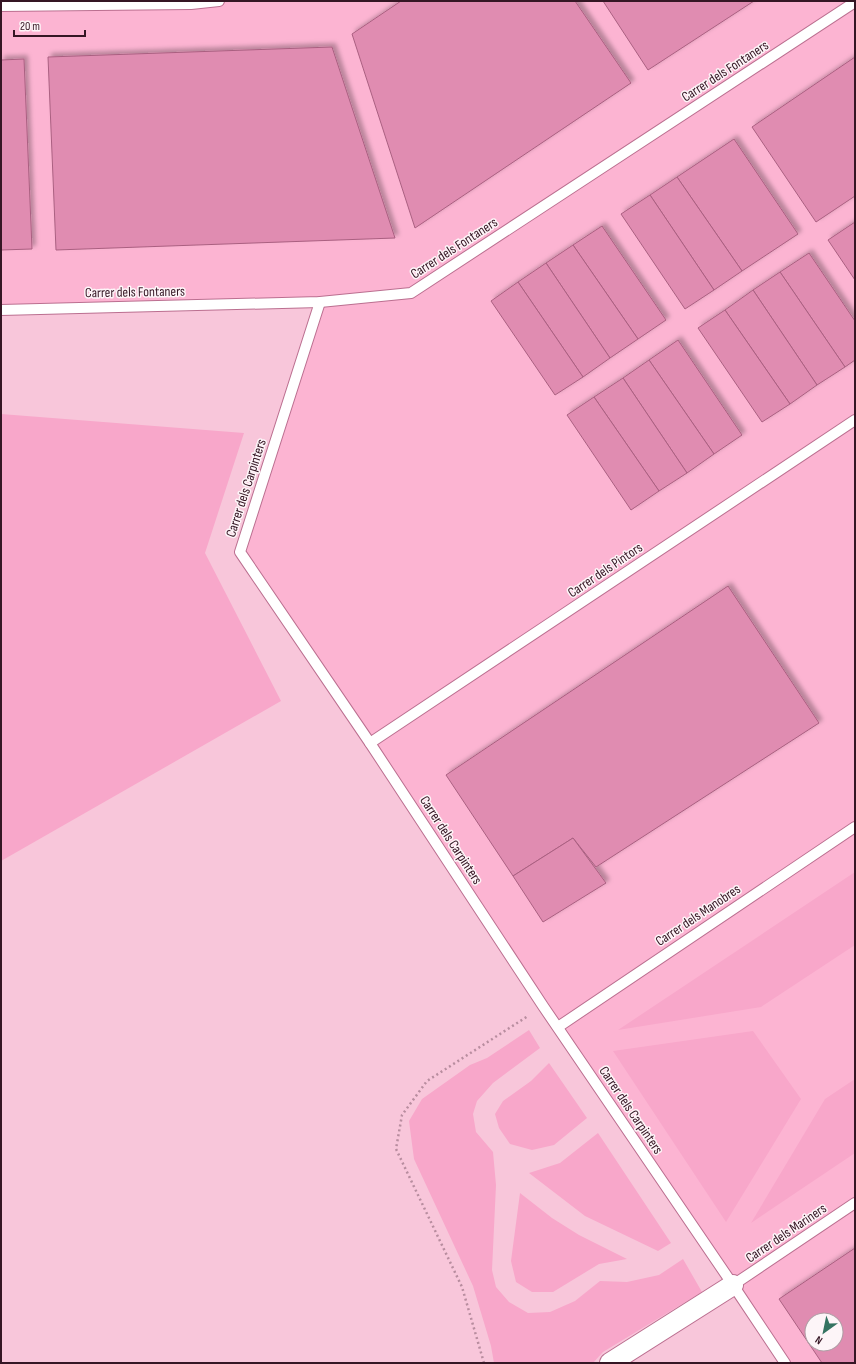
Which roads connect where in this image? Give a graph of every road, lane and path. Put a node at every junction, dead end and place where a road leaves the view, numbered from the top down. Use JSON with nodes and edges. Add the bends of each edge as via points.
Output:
{"nodes":[{"id":1,"x":219,"y":1,"type":"edge"},
{"id":2,"x":855,"y":2,"type":"edge"},
{"id":3,"x":1,"y":6,"type":"edge"},
{"id":4,"x":320,"y":302,"type":"junction"},
{"id":5,"x":1,"y":310,"type":"edge"},
{"id":6,"x":855,"y":420,"type":"edge"},
{"id":7,"x":370,"y":743,"type":"junction"},
{"id":8,"x":855,"y":827,"type":"edge"},
{"id":9,"x":544,"y":1006,"type":"junction"},
{"id":10,"x":558,"y":1027,"type":"junction"},
{"id":11,"x":855,"y":1203,"type":"edge"},
{"id":12,"x":733,"y":1285,"type":"junction"},
{"id":13,"x":484,"y":1363,"type":"edge"},
{"id":14,"x":610,"y":1363,"type":"edge"},
{"id":15,"x":785,"y":1363,"type":"edge"}],
"edges":[{"from":1,"to":3,"type":"lane","via":[[191,4]]},
{"from":2,"to":4,"type":"lane","name":"Carrer dels Fontaners","via":[[411,293]]},
{"from":4,"to":5,"type":"lane","name":"Carrer dels Fontaners"},
{"from":4,"to":7,"type":"lane","name":"Carrer dels Carpinters","via":[[240,552]]},
{"from":6,"to":7,"type":"lane","name":"Carrer dels Pintors"},
{"from":7,"to":9,"type":"lane","name":"Carrer dels Carpinters"},
{"from":8,"to":10,"type":"lane","name":"Carrer dels Manobres"},
{"from":9,"to":10,"type":"lane","name":"Carrer dels Carpinters"},
{"from":9,"to":13,"type":"path","via":[[427,1081],[402,1115],[396,1150],[462,1287]]},
{"from":10,"to":12,"type":"lane","name":"Carrer dels Carpinters"},
{"from":11,"to":12,"type":"lane","name":"Carrer dels Mariners"},
{"from":12,"to":14,"type":"street"},
{"from":12,"to":15,"type":"lane","name":"Carrer dels Carpinters"}]}
